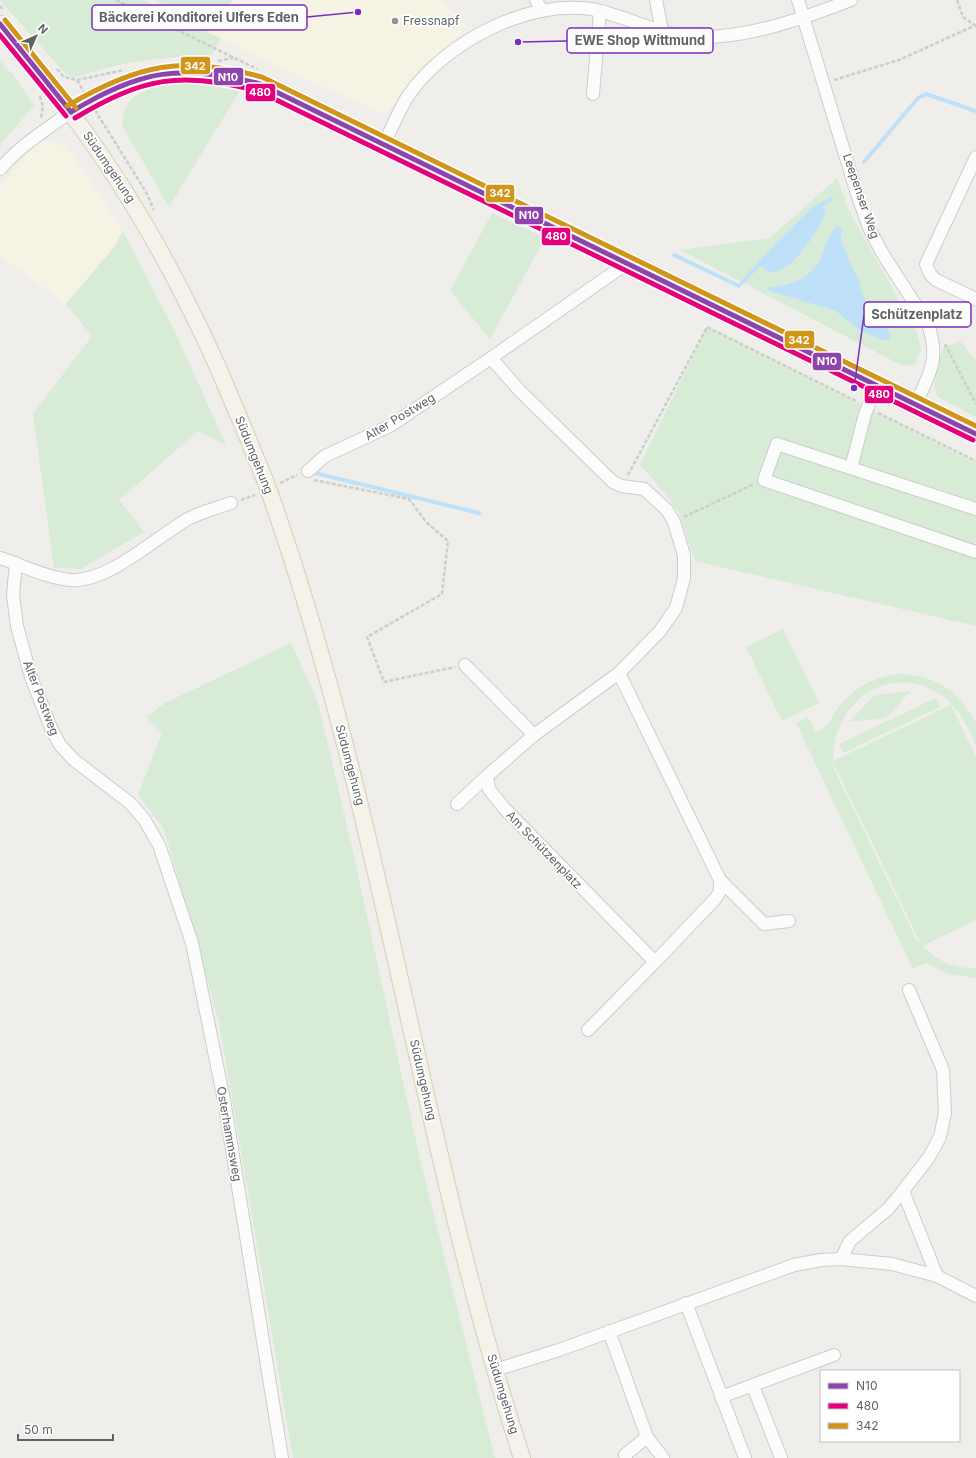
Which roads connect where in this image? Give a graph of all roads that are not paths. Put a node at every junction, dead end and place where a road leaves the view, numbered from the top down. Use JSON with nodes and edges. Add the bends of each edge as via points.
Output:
{"nodes":[{"id":1,"x":656,"y":0,"type":"edge"},
{"id":2,"x":798,"y":0,"type":"edge"},
{"id":3,"x":850,"y":0,"type":"edge"},
{"id":4,"x":539,"y":5,"type":"edge"},
{"id":5,"x":600,"y":11,"type":"junction"},
{"id":6,"x":803,"y":16,"type":"junction"},
{"id":7,"x":0,"y":24,"type":"edge"},
{"id":8,"x":662,"y":31,"type":"junction"},
{"id":9,"x":593,"y":94,"type":"dead end"},
{"id":10,"x":71,"y":112,"type":"junction"},
{"id":11,"x":384,"y":144,"type":"junction"},
{"id":12,"x":976,"y":158,"type":"edge"},
{"id":13,"x":0,"y":169,"type":"edge"},
{"id":14,"x":626,"y":264,"type":"junction"},
{"id":15,"x":976,"y":299,"type":"edge"},
{"id":16,"x":491,"y":358,"type":"junction"},
{"id":17,"x":877,"y":385,"type":"junction"},
{"id":18,"x":916,"y":404,"type":"junction"},
{"id":19,"x":976,"y":434,"type":"edge"},
{"id":20,"x":851,"y":468,"type":"junction"},
{"id":21,"x":308,"y":470,"type":"road end"},
{"id":22,"x":232,"y":503,"type":"road end"},
{"id":23,"x":976,"y":509,"type":"edge"},
{"id":24,"x":976,"y":552,"type":"edge"},
{"id":25,"x":0,"y":558,"type":"edge"},
{"id":26,"x":16,"y":563,"type":"junction"},
{"id":27,"x":465,"y":665,"type":"road end"},
{"id":28,"x":619,"y":673,"type":"junction"},
{"id":29,"x":534,"y":735,"type":"junction"},
{"id":30,"x":487,"y":776,"type":"junction"},
{"id":31,"x":457,"y":804,"type":"dead end"},
{"id":32,"x":144,"y":819,"type":"joint"},
{"id":33,"x":720,"y":880,"type":"junction"},
{"id":34,"x":789,"y":921,"type":"dead end"},
{"id":35,"x":655,"y":962,"type":"junction"},
{"id":36,"x":909,"y":990,"type":"dead end"},
{"id":37,"x":588,"y":1030,"type":"dead end"},
{"id":38,"x":903,"y":1191,"type":"junction"},
{"id":39,"x":841,"y":1259,"type":"junction"},
{"id":40,"x":938,"y":1276,"type":"junction"},
{"id":41,"x":976,"y":1296,"type":"edge"},
{"id":42,"x":686,"y":1303,"type":"junction"},
{"id":43,"x":609,"y":1331,"type":"junction"},
{"id":44,"x":834,"y":1355,"type":"dead end"},
{"id":45,"x":495,"y":1370,"type":"junction"},
{"id":46,"x":753,"y":1386,"type":"junction"},
{"id":47,"x":721,"y":1397,"type":"junction"},
{"id":48,"x":647,"y":1437,"type":"junction"},
{"id":49,"x":282,"y":1458,"type":"edge"},
{"id":50,"x":522,"y":1458,"type":"edge"},
{"id":51,"x":626,"y":1458,"type":"edge"},
{"id":52,"x":663,"y":1458,"type":"edge"},
{"id":53,"x":745,"y":1458,"type":"edge"},
{"id":54,"x":781,"y":1458,"type":"edge"}],
"edges":[{"from":1,"to":8,"type":"street"},
{"from":2,"to":6,"type":"street","name":"Leepenser Weg"},
{"from":3,"to":6,"type":"street"},
{"from":4,"to":5,"type":"street"},
{"from":4,"to":11,"type":"street","via":[[526,14],[482,31],[449,53],[410,93]]},
{"from":5,"to":8,"type":"street"},
{"from":5,"to":9,"type":"street"},
{"from":6,"to":8,"type":"street","via":[[769,27],[709,36],[692,37]]},
{"from":6,"to":18,"type":"street","name":"Leepenser Weg","via":[[870,230],[928,324],[934,349],[933,364]]},
{"from":7,"to":10,"type":"main road","name":"Südumgehung","via":[[58,82]]},
{"from":10,"to":11,"type":"street","via":[[90,100],[145,75],[171,71],[204,71],[232,75],[260,84]]},
{"from":10,"to":13,"type":"street","via":[[35,136]]},
{"from":10,"to":45,"type":"main road","name":"Südumgehung","via":[[149,228],[184,293],[217,364],[268,490],[308,611],[364,820],[450,1198]]},
{"from":11,"to":14,"type":"street"},
{"from":12,"to":15,"type":"street","via":[[926,264],[936,280]]},
{"from":14,"to":16,"type":"street","name":"Alter Postweg"},
{"from":14,"to":17,"type":"street"},
{"from":16,"to":21,"type":"street","name":"Alter Postweg","via":[[390,426],[325,456]]},
{"from":16,"to":28,"type":"street","via":[[520,391],[618,484],[644,489],[667,510],[674,522],[684,554],[684,578],[676,608],[660,631]]},
{"from":17,"to":18,"type":"street"},
{"from":17,"to":20,"type":"street","via":[[867,407]]},
{"from":18,"to":19,"type":"street"},
{"from":20,"to":23,"type":"street"},
{"from":20,"to":24,"type":"street","via":[[777,444],[764,480]]},
{"from":22,"to":26,"type":"street","via":[[189,519],[122,562],[84,580],[69,580]]},
{"from":25,"to":26,"type":"street"},
{"from":26,"to":32,"type":"street","name":"Alter Postweg","via":[[13,595],[17,626],[31,677],[51,728],[60,745],[74,760],[130,803]]},
{"from":27,"to":29,"type":"street"},
{"from":28,"to":29,"type":"street"},
{"from":28,"to":33,"type":"street"},
{"from":29,"to":30,"type":"street"},
{"from":30,"to":31,"type":"street"},
{"from":30,"to":35,"type":"street","name":"Am Schützenplatz","via":[[489,789],[504,808]]},
{"from":32,"to":49,"type":"street","name":"Osterhammsweg","via":[[159,845],[192,943],[202,988],[224,1100]]},
{"from":33,"to":34,"type":"street","via":[[764,924]]},
{"from":33,"to":35,"type":"street","via":[[720,891],[716,898]]},
{"from":35,"to":37,"type":"street"},
{"from":36,"to":38,"type":"street","via":[[943,1070],[945,1113],[940,1137],[929,1157]]},
{"from":38,"to":39,"type":"street","via":[[888,1209],[850,1241]]},
{"from":38,"to":40,"type":"street"},
{"from":39,"to":40,"type":"street","via":[[892,1264]]},
{"from":39,"to":42,"type":"street","via":[[794,1265]]},
{"from":40,"to":41,"type":"street"},
{"from":42,"to":43,"type":"street"},
{"from":42,"to":47,"type":"street"},
{"from":43,"to":45,"type":"street"},
{"from":43,"to":48,"type":"street"},
{"from":44,"to":46,"type":"street"},
{"from":45,"to":50,"type":"main road","name":"Südumgehung"},
{"from":46,"to":47,"type":"street"},
{"from":46,"to":54,"type":"street"},
{"from":47,"to":53,"type":"street"},
{"from":48,"to":51,"type":"street","via":[[624,1455]]},
{"from":48,"to":52,"type":"street"}]}
